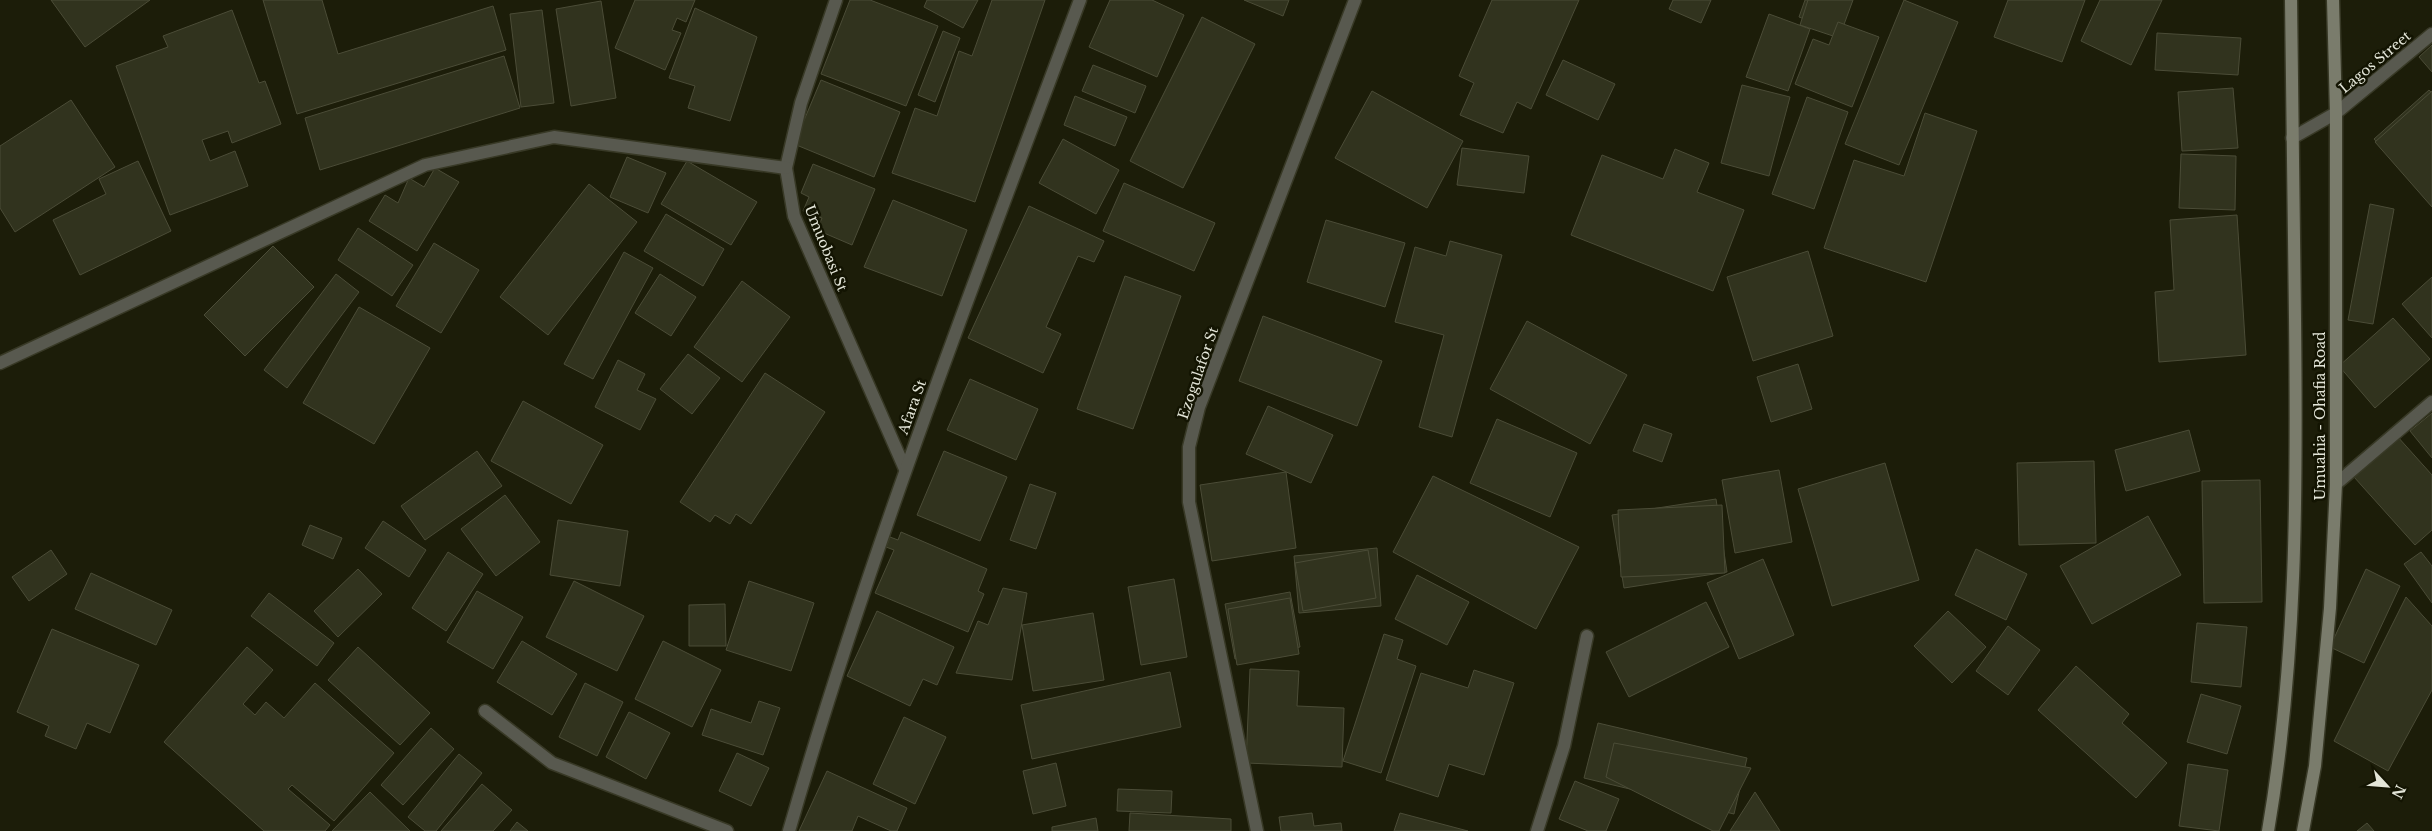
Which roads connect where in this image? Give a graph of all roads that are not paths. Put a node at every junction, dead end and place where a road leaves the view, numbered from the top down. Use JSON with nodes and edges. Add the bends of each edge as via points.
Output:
{"nodes":[{"id":1,"x":836,"y":0,"type":"edge"},
{"id":2,"x":1080,"y":0,"type":"edge"},
{"id":3,"x":1355,"y":0,"type":"edge"},
{"id":4,"x":2291,"y":0,"type":"edge"},
{"id":5,"x":2333,"y":0,"type":"edge"},
{"id":6,"x":2432,"y":34,"type":"edge"},
{"id":7,"x":2336,"y":113,"type":"junction"},
{"id":8,"x":2292,"y":138,"type":"junction"},
{"id":9,"x":786,"y":168,"type":"junction"},
{"id":10,"x":0,"y":363,"type":"edge"},
{"id":11,"x":2432,"y":402,"type":"edge"},
{"id":12,"x":904,"y":470,"type":"junction"},
{"id":13,"x":2336,"y":484,"type":"junction"},
{"id":14,"x":1587,"y":636,"type":"dead end"},
{"id":15,"x":484,"y":711,"type":"dead end"},
{"id":16,"x":726,"y":831,"type":"edge"},
{"id":17,"x":789,"y":831,"type":"edge"},
{"id":18,"x":1257,"y":831,"type":"edge"},
{"id":19,"x":1537,"y":831,"type":"edge"},
{"id":20,"x":2268,"y":831,"type":"edge"},
{"id":21,"x":2303,"y":831,"type":"edge"}],
"edges":[{"from":1,"to":9,"type":"street","name":"Umuobasi St","via":[[801,103]]},
{"from":2,"to":12,"type":"street","name":"Afara St"},
{"from":3,"to":18,"type":"street","name":"Ezogulafor St","via":[[1199,407],[1190,447],[1189,502]]},
{"from":4,"to":8,"type":"main road","name":"Umuahia - Ohafia Road"},
{"from":5,"to":7,"type":"main road","name":"Umuahia - Ohafia Road"},
{"from":6,"to":7,"type":"street","name":"Lagos Street"},
{"from":7,"to":8,"type":"street","name":"Lagos Street"},
{"from":7,"to":13,"type":"main road","name":"Umuahia - Ohafia Road"},
{"from":8,"to":20,"type":"main road","name":"Umuahia - Ohafia Road","via":[[2297,478],[2290,658]]},
{"from":9,"to":10,"type":"street","via":[[554,137],[425,165]]},
{"from":9,"to":12,"type":"street","name":"Umuobasi St","via":[[794,216]]},
{"from":11,"to":13,"type":"street"},
{"from":12,"to":17,"type":"street","name":"Afara St","via":[[820,721]]},
{"from":13,"to":21,"type":"main road","name":"Umuahia - Ohafia Road","via":[[2330,608],[2317,746]]},
{"from":14,"to":19,"type":"street","via":[[1564,746]]},
{"from":15,"to":16,"type":"street","via":[[552,763]]}]}
